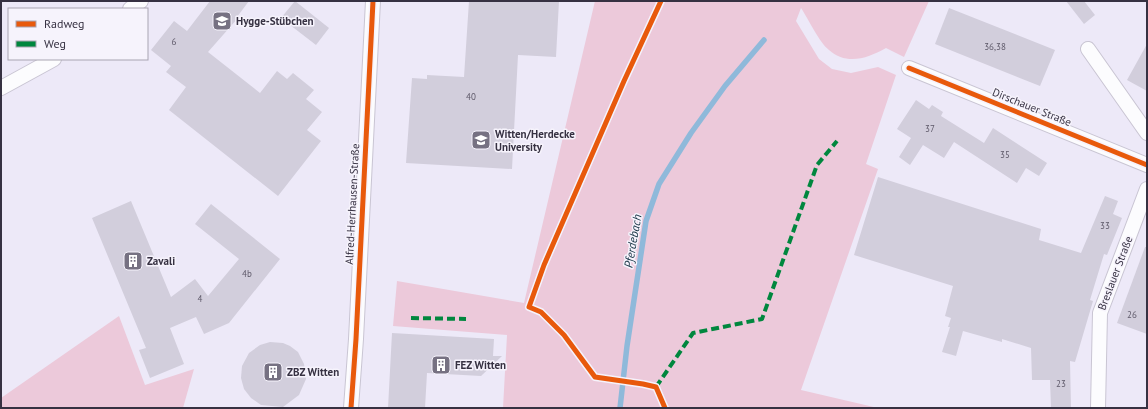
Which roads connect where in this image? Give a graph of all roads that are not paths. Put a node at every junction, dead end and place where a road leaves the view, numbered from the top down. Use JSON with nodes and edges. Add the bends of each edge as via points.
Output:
{"nodes":[{"id":1,"x":142,"y":1,"type":"edge"},
{"id":2,"x":373,"y":1,"type":"edge"},
{"id":3,"x":132,"y":8,"type":"edge"},
{"id":4,"x":1088,"y":49,"type":"dead end"},
{"id":5,"x":52,"y":60,"type":"edge"},
{"id":6,"x":909,"y":68,"type":"dead end"},
{"id":7,"x":1,"y":88,"type":"edge"},
{"id":8,"x":1147,"y":133,"type":"edge"},
{"id":9,"x":1147,"y":165,"type":"edge"},
{"id":10,"x":1147,"y":189,"type":"edge"},
{"id":11,"x":351,"y":408,"type":"edge"},
{"id":12,"x":1098,"y":408,"type":"edge"}],
"edges":[{"from":1,"to":3,"type":"street"},
{"from":2,"to":11,"type":"street","name":"Alfred-Herrhausen-Straße"},
{"from":4,"to":8,"type":"street"},
{"from":5,"to":7,"type":"street"},
{"from":6,"to":9,"type":"street","name":"Dirschauer Straße"},
{"from":10,"to":12,"type":"street","name":"Breslauer Straße","via":[[1100,313]]}]}
